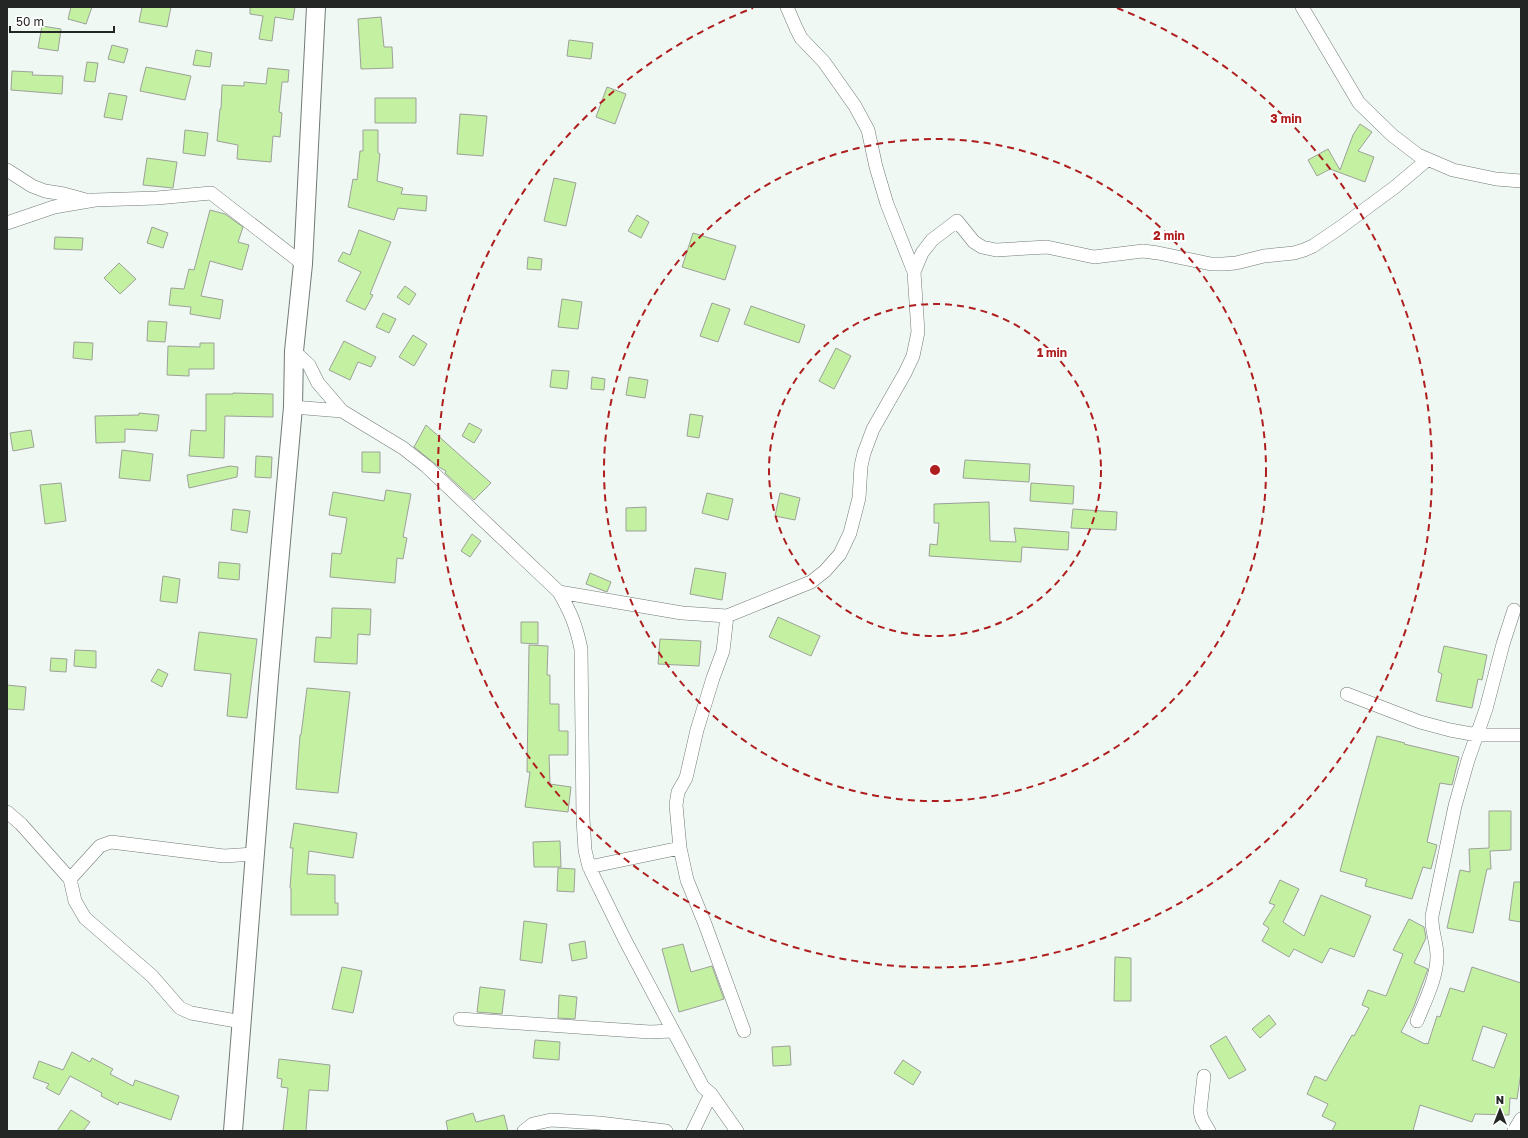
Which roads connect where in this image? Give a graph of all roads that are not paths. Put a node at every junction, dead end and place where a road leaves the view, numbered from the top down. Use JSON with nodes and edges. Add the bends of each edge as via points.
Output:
{"nodes":[{"id":1,"x":316,"y":7,"type":"edge"},
{"id":2,"x":787,"y":7,"type":"edge"},
{"id":3,"x":1302,"y":7,"type":"edge"},
{"id":4,"x":1428,"y":160,"type":"junction"},
{"id":5,"x":7,"y":170,"type":"edge"},
{"id":6,"x":1521,"y":180,"type":"edge"},
{"id":7,"x":91,"y":201,"type":"junction"},
{"id":8,"x":7,"y":223,"type":"edge"},
{"id":9,"x":303,"y":264,"type":"junction"},
{"id":10,"x":914,"y":272,"type":"junction"},
{"id":11,"x":294,"y":351,"type":"junction"},
{"id":12,"x":293,"y":407,"type":"junction"},
{"id":13,"x":342,"y":411,"type":"junction"},
{"id":14,"x":559,"y":592,"type":"junction"},
{"id":15,"x":1514,"y":610,"type":"dead end"},
{"id":16,"x":727,"y":616,"type":"junction"},
{"id":17,"x":1347,"y":694,"type":"dead end"},
{"id":18,"x":1477,"y":735,"type":"junction"},
{"id":19,"x":1521,"y":735,"type":"edge"},
{"id":20,"x":7,"y":812,"type":"edge"},
{"id":21,"x":680,"y":848,"type":"junction"},
{"id":22,"x":254,"y":854,"type":"junction"},
{"id":23,"x":589,"y":867,"type":"junction"},
{"id":24,"x":70,"y":879,"type":"junction"},
{"id":25,"x":460,"y":1019,"type":"dead end"},
{"id":26,"x":1417,"y":1021,"type":"dead end"},
{"id":27,"x":242,"y":1022,"type":"junction"},
{"id":28,"x":673,"y":1031,"type":"junction"},
{"id":29,"x":744,"y":1031,"type":"dead end"},
{"id":30,"x":1204,"y":1076,"type":"dead end"},
{"id":31,"x":711,"y":1094,"type":"junction"},
{"id":32,"x":1521,"y":1119,"type":"edge"},
{"id":33,"x":233,"y":1131,"type":"edge"},
{"id":34,"x":524,"y":1131,"type":"edge"},
{"id":35,"x":666,"y":1131,"type":"edge"},
{"id":36,"x":693,"y":1131,"type":"edge"},
{"id":37,"x":737,"y":1131,"type":"edge"},
{"id":38,"x":1209,"y":1131,"type":"edge"},
{"id":39,"x":1514,"y":1131,"type":"edge"}],
"edges":[{"from":1,"to":9,"type":"street"},
{"from":2,"to":10,"type":"street","via":[[802,38],[824,62],[855,106],[868,130],[887,204]]},
{"from":3,"to":4,"type":"street","via":[[1364,109],[1392,135]]},
{"from":4,"to":6,"type":"street","via":[[1475,175]]},
{"from":4,"to":10,"type":"street","via":[[1329,236],[1294,253],[1211,264],[1142,251],[1094,257],[1047,247],[996,250],[974,242],[957,221],[932,240],[922,253]]},
{"from":5,"to":7,"type":"street","via":[[45,191]]},
{"from":7,"to":8,"type":"street","via":[[54,207]]},
{"from":7,"to":9,"type":"street","via":[[211,194]]},
{"from":9,"to":11,"type":"street"},
{"from":10,"to":16,"type":"street","via":[[918,332],[913,356],[864,453],[850,533],[840,554],[811,582]]},
{"from":11,"to":12,"type":"street"},
{"from":11,"to":13,"type":"street","via":[[309,365],[318,383]]},
{"from":12,"to":13,"type":"street"},
{"from":12,"to":22,"type":"street"},
{"from":13,"to":14,"type":"street","via":[[403,448],[426,466]]},
{"from":14,"to":16,"type":"street","via":[[682,613]]},
{"from":14,"to":23,"type":"street","via":[[577,628],[580,648],[583,819]]},
{"from":15,"to":18,"type":"street"},
{"from":16,"to":21,"type":"street","via":[[723,651],[697,730],[686,778],[678,792],[676,805]]},
{"from":17,"to":18,"type":"street","via":[[1420,722]]},
{"from":18,"to":19,"type":"street"},
{"from":18,"to":26,"type":"street","via":[[1455,806],[1432,916],[1431,927],[1437,961],[1433,980]]},
{"from":20,"to":24,"type":"street"},
{"from":21,"to":23,"type":"street"},
{"from":21,"to":29,"type":"street","via":[[686,880]]},
{"from":22,"to":24,"type":"street","via":[[224,856],[111,842],[100,846]]},
{"from":22,"to":27,"type":"street"},
{"from":23,"to":28,"type":"street"},
{"from":24,"to":27,"type":"street","via":[[75,901],[85,918],[152,976],[180,1008],[191,1013]]},
{"from":25,"to":28,"type":"street","via":[[650,1032]]},
{"from":27,"to":33,"type":"street"},
{"from":28,"to":31,"type":"street","via":[[703,1087]]},
{"from":30,"to":38,"type":"street","via":[[1200,1111]]},
{"from":31,"to":36,"type":"street"},
{"from":31,"to":37,"type":"street"},
{"from":32,"to":39,"type":"street"},
{"from":34,"to":35,"type":"street","via":[[533,1124],[551,1120]]}]}
